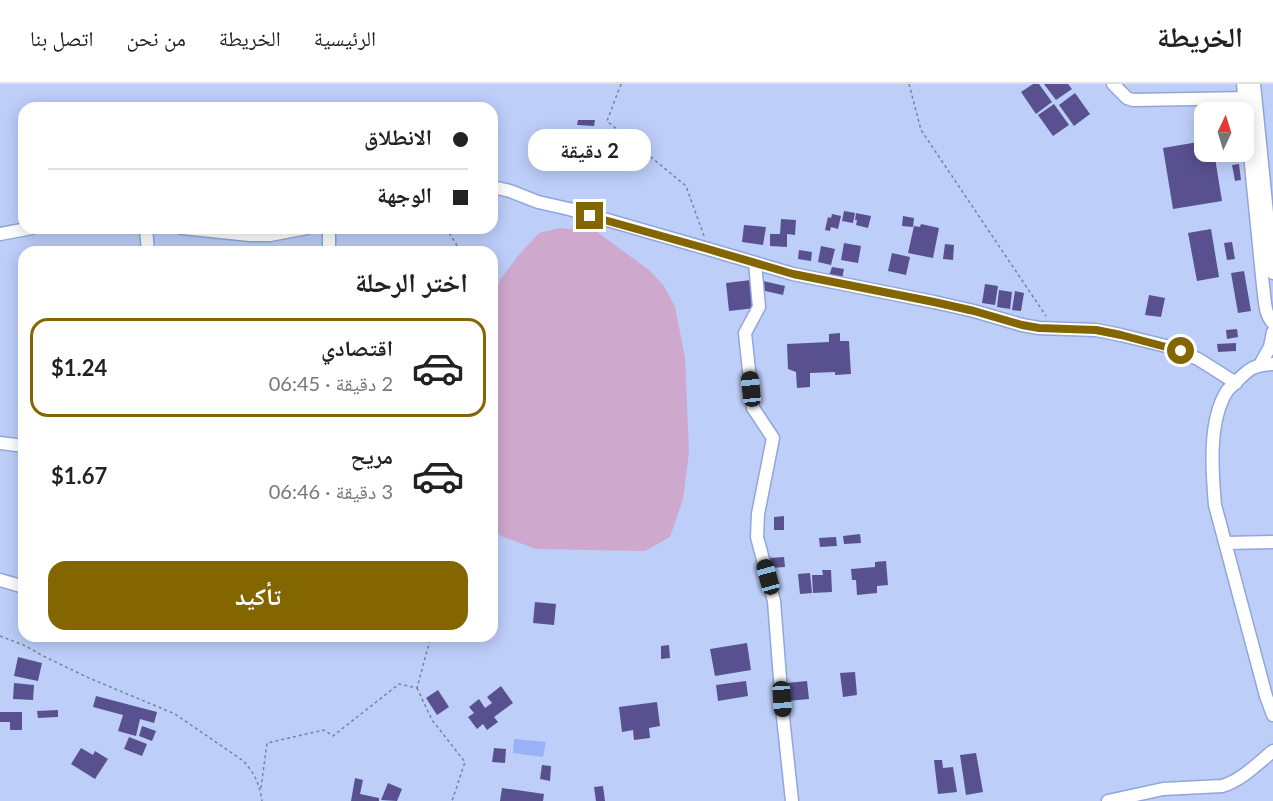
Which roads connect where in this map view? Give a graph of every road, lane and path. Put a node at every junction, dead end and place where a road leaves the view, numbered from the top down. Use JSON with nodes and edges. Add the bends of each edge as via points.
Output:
{"nodes":[{"id":1,"x":621,"y":84,"type":"edge"},
{"id":2,"x":909,"y":84,"type":"edge"},
{"id":3,"x":1113,"y":84,"type":"edge"},
{"id":4,"x":1243,"y":84,"type":"edge"},
{"id":5,"x":1254,"y":84,"type":"edge"},
{"id":6,"x":1250,"y":98,"type":"junction"},
{"id":7,"x":498,"y":188,"type":"edge"},
{"id":8,"x":18,"y":231,"type":"edge"},
{"id":9,"x":0,"y":234,"type":"edge"},
{"id":10,"x":240,"y":234,"type":"edge"},
{"id":11,"x":275,"y":234,"type":"edge"},
{"id":12,"x":708,"y":249,"type":"junction"},
{"id":13,"x":754,"y":263,"type":"junction"},
{"id":14,"x":1273,"y":273,"type":"edge"},
{"id":15,"x":1273,"y":322,"type":"edge"},
{"id":16,"x":1055,"y":329,"type":"junction"},
{"id":17,"x":1273,"y":332,"type":"edge"},
{"id":18,"x":1260,"y":364,"type":"junction"},
{"id":19,"x":1273,"y":364,"type":"edge"},
{"id":20,"x":1236,"y":383,"type":"junction"},
{"id":21,"x":0,"y":443,"type":"edge"},
{"id":22,"x":18,"y":445,"type":"edge"},
{"id":23,"x":1273,"y":542,"type":"edge"},
{"id":24,"x":1226,"y":543,"type":"junction"},
{"id":25,"x":0,"y":580,"type":"edge"},
{"id":26,"x":18,"y":585,"type":"edge"},
{"id":27,"x":0,"y":636,"type":"edge"},
{"id":28,"x":429,"y":642,"type":"edge"},
{"id":29,"x":417,"y":688,"type":"junction"},
{"id":30,"x":1273,"y":715,"type":"edge"},
{"id":31,"x":1273,"y":751,"type":"edge"},
{"id":32,"x":261,"y":789,"type":"junction"},
{"id":33,"x":262,"y":801,"type":"edge"},
{"id":34,"x":452,"y":801,"type":"edge"},
{"id":35,"x":792,"y":801,"type":"edge"},
{"id":36,"x":1108,"y":801,"type":"edge"}],
"edges":[{"from":1,"to":12,"type":"path","via":[[607,120],[686,186]]},
{"from":2,"to":16,"type":"path","via":[[921,130]]},
{"from":3,"to":6,"type":"street","via":[[1133,100]]},
{"from":4,"to":6,"type":"street"},
{"from":5,"to":6,"type":"street"},
{"from":6,"to":14,"type":"street"},
{"from":6,"to":15,"type":"street","via":[[1263,286],[1267,314]]},
{"from":7,"to":12,"type":"street"},
{"from":8,"to":9,"type":"street"},
{"from":10,"to":11,"type":"street"},
{"from":12,"to":13,"type":"street"},
{"from":13,"to":16,"type":"street","via":[[1022,325]]},
{"from":13,"to":35,"type":"street","via":[[759,307],[745,333],[753,408],[773,438],[757,537],[774,601]]},
{"from":16,"to":20,"type":"street","via":[[1096,330],[1166,346],[1198,358]]},
{"from":17,"to":18,"type":"street"},
{"from":18,"to":19,"type":"street"},
{"from":18,"to":20,"type":"street"},
{"from":20,"to":24,"type":"street","via":[[1221,405],[1212,450],[1215,505]]},
{"from":21,"to":22,"type":"street"},
{"from":23,"to":24,"type":"street"},
{"from":24,"to":30,"type":"street"},
{"from":25,"to":26,"type":"street"},
{"from":27,"to":32,"type":"path","via":[[175,714],[242,760]]},
{"from":28,"to":29,"type":"path"},
{"from":29,"to":32,"type":"path","via":[[399,684],[333,736],[324,730],[267,743]]},
{"from":29,"to":34,"type":"path","via":[[432,720],[465,762]]},
{"from":31,"to":36,"type":"street","via":[[1232,783],[1163,789]]},
{"from":32,"to":33,"type":"path"}]}
